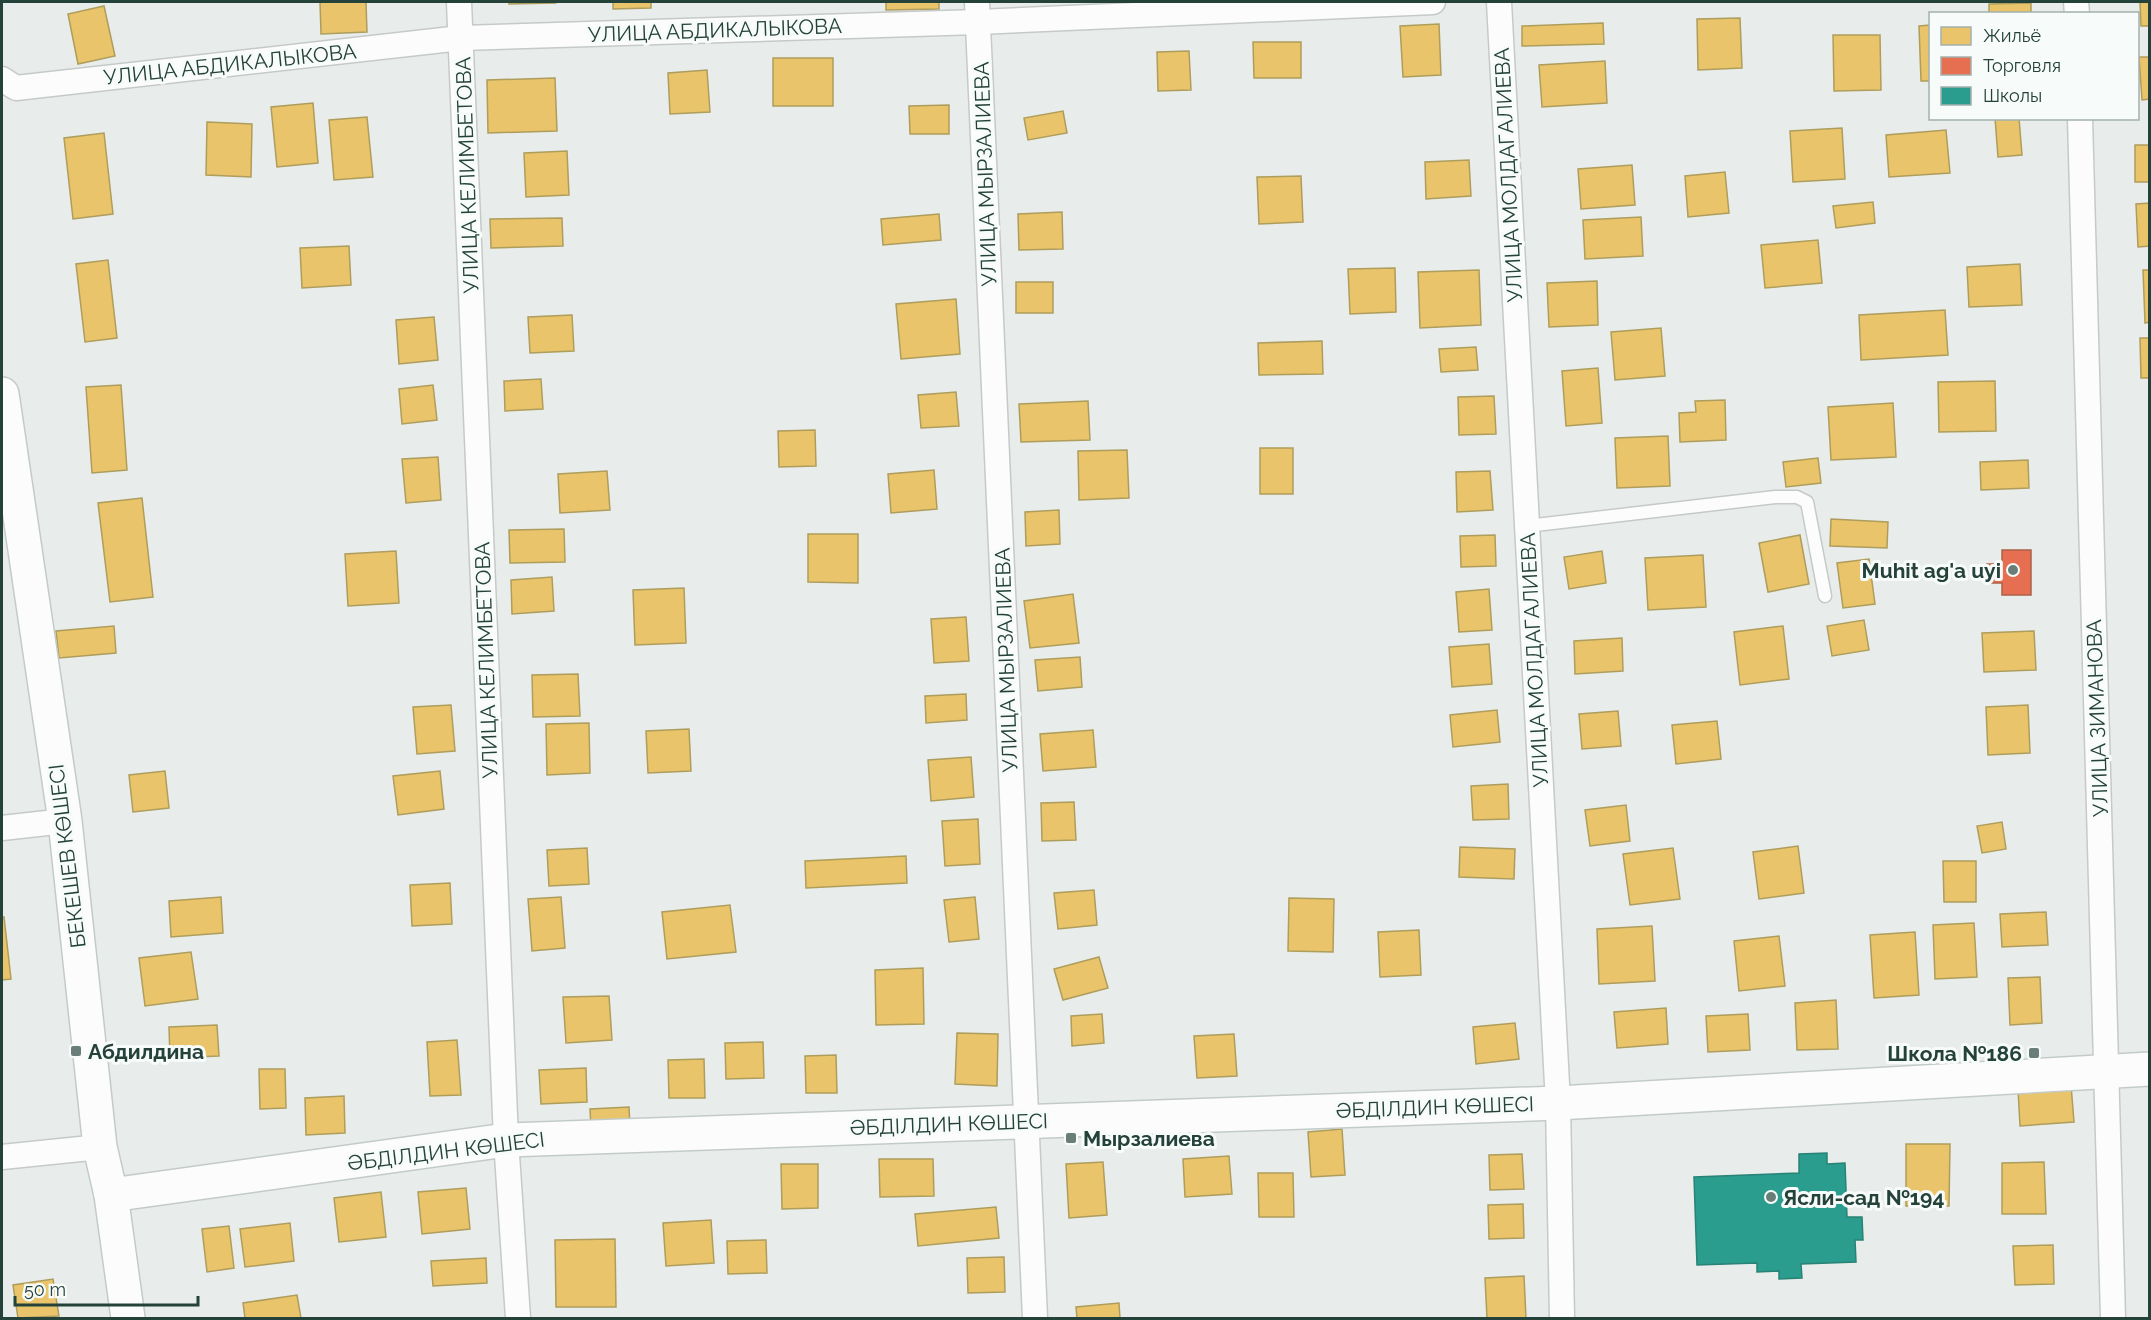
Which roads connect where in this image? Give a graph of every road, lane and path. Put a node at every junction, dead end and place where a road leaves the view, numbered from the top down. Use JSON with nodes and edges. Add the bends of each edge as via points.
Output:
{"nodes":[{"id":1,"x":459,"y":2,"type":"edge"},
{"id":2,"x":1433,"y":2,"type":"edge"},
{"id":3,"x":1499,"y":2,"type":"edge"},
{"id":4,"x":977,"y":12,"type":"edge"},
{"id":5,"x":461,"y":38,"type":"junction"},
{"id":6,"x":2,"y":79,"type":"edge"},
{"id":7,"x":2080,"y":120,"type":"edge"},
{"id":8,"x":2,"y":394,"type":"edge"},
{"id":9,"x":9,"y":489,"type":"edge"},
{"id":10,"x":1527,"y":526,"type":"junction"},
{"id":11,"x":1825,"y":596,"type":"dead end"},
{"id":12,"x":65,"y":821,"type":"junction"},
{"id":13,"x":2,"y":828,"type":"edge"},
{"id":14,"x":2150,"y":1069,"type":"edge"},
{"id":15,"x":2108,"y":1071,"type":"junction"},
{"id":16,"x":1558,"y":1103,"type":"junction"},
{"id":17,"x":1025,"y":1121,"type":"junction"},
{"id":18,"x":506,"y":1140,"type":"junction"},
{"id":19,"x":100,"y":1147,"type":"junction"},
{"id":20,"x":2,"y":1157,"type":"edge"},
{"id":21,"x":111,"y":1195,"type":"junction"},
{"id":22,"x":128,"y":1318,"type":"edge"},
{"id":23,"x":518,"y":1318,"type":"edge"},
{"id":24,"x":1035,"y":1318,"type":"edge"},
{"id":25,"x":1562,"y":1318,"type":"edge"},
{"id":26,"x":2114,"y":1318,"type":"edge"}],
"edges":[{"from":1,"to":5,"type":"street","name":"УЛИЦА КЕЛИМБЕТОВА"},
{"from":2,"to":4,"type":"street","name":"УЛИЦА АБДИКАЛЫКОВА"},
{"from":3,"to":10,"type":"street","name":"УЛИЦА МОЛДАГАЛИЕВА"},
{"from":4,"to":5,"type":"street","name":"УЛИЦА АБДИКАЛЫКОВА"},
{"from":4,"to":17,"type":"street","name":"УЛИЦА МЫРЗАЛИЕВА"},
{"from":5,"to":6,"type":"street","name":"УЛИЦА АБДИКАЛЫКОВА","via":[[16,88]]},
{"from":5,"to":18,"type":"street","name":"УЛИЦА КЕЛИМБЕТОВА"},
{"from":7,"to":15,"type":"street","name":"УЛИЦА ЗИМАНОВА"},
{"from":8,"to":9,"type":"main road","name":"БЕКЕШЕВ КӨШЕСІ"},
{"from":9,"to":12,"type":"main road","name":"БЕКЕШЕВ КӨШЕСІ"},
{"from":10,"to":11,"type":"lane","via":[[1797,497],[1807,502]]},
{"from":10,"to":16,"type":"street","name":"УЛИЦА МОЛДАГАЛИЕВА"},
{"from":12,"to":13,"type":"street"},
{"from":12,"to":19,"type":"main road","name":"БЕКЕШЕВ КӨШЕСІ"},
{"from":14,"to":15,"type":"main road","name":"ӘБДІЛДИН КӨШЕСІ"},
{"from":15,"to":16,"type":"main road","name":"ӘБДІЛДИН КӨШЕСІ"},
{"from":15,"to":26,"type":"street","name":"УЛИЦА ЗИМАНОВА"},
{"from":16,"to":17,"type":"main road","name":"ӘБДІЛДИН КӨШЕСІ"},
{"from":16,"to":25,"type":"street","name":"УЛИЦА МОЛДАГАЛИЕВА"},
{"from":17,"to":18,"type":"main road","name":"ӘБДІЛДИН КӨШЕСІ"},
{"from":17,"to":24,"type":"street","name":"УЛИЦА МЫРЗАЛИЕВА"},
{"from":18,"to":21,"type":"main road","name":"ӘБДІЛДИН КӨШЕСІ"},
{"from":18,"to":23,"type":"street","name":"УЛИЦА КЕЛИМБЕТОВА"},
{"from":19,"to":20,"type":"street"},
{"from":19,"to":21,"type":"main road","name":"БЕКЕШЕВ КӨШЕСІ"},
{"from":21,"to":22,"type":"main road","name":"БЕКЕШЕВ КӨШЕСІ"}]}
